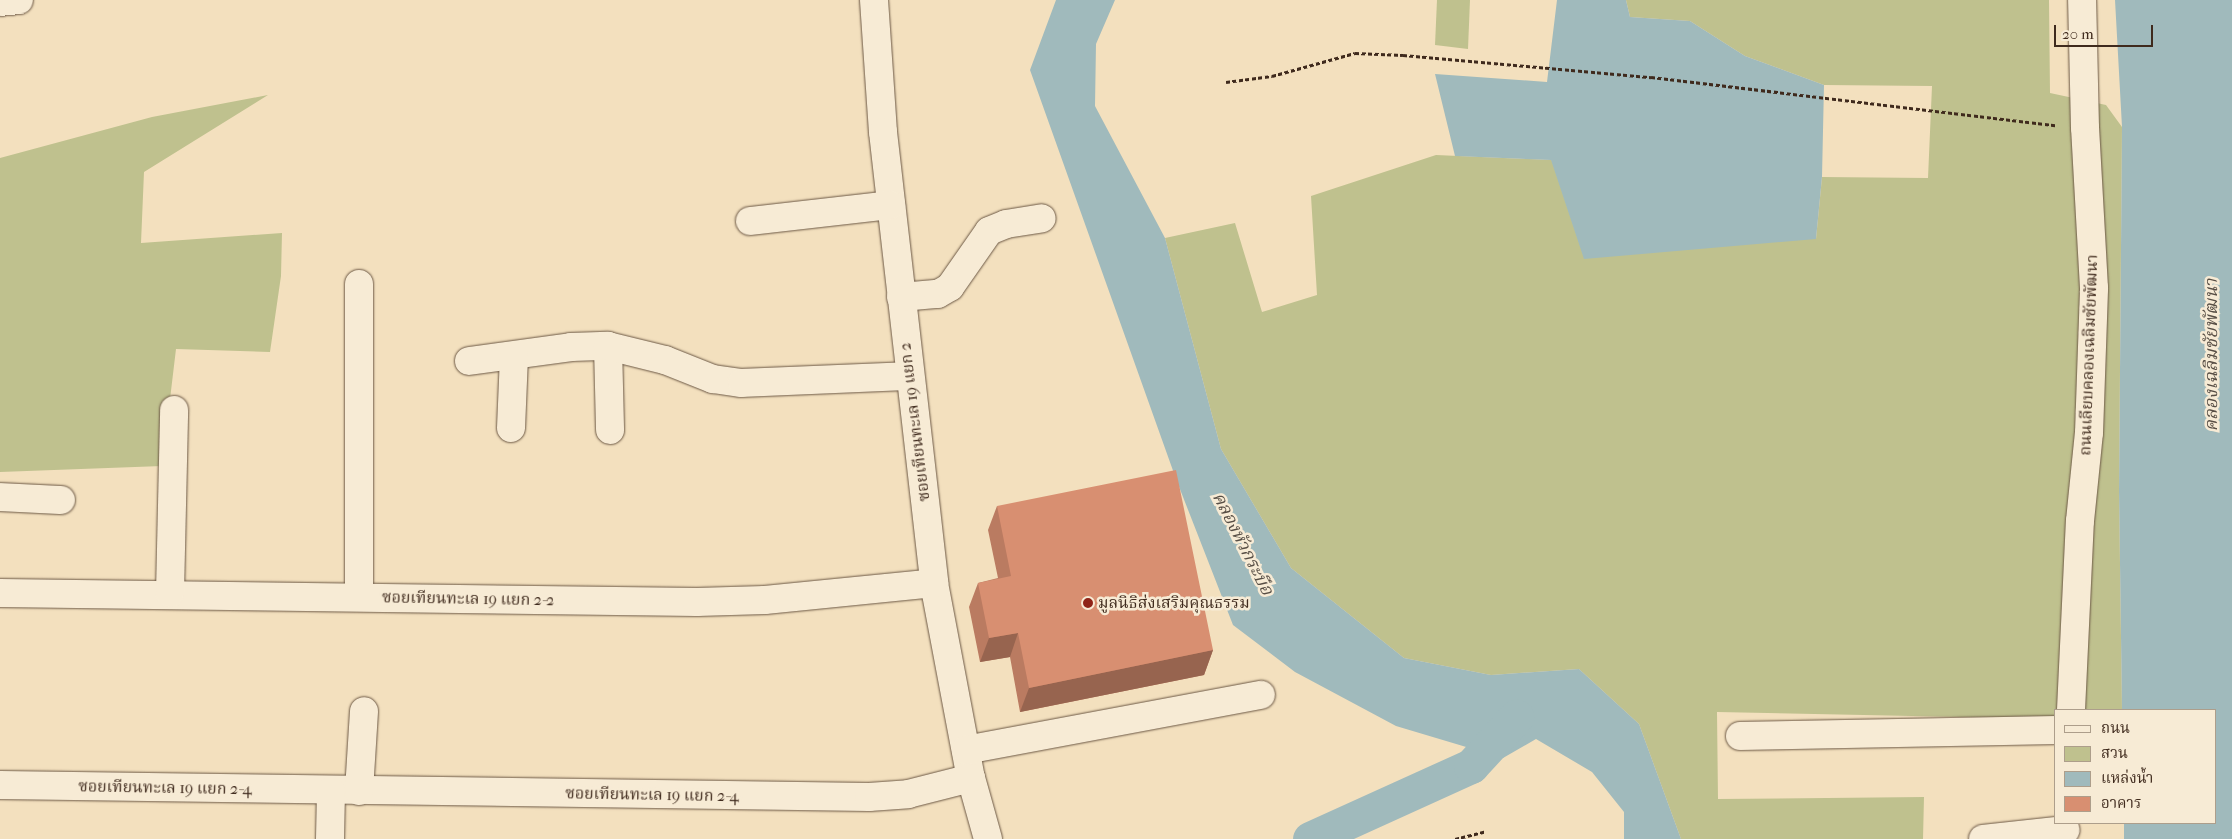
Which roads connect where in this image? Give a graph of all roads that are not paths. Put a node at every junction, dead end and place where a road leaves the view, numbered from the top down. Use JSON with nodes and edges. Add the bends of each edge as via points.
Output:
{"nodes":[{"id":1,"x":19,"y":0,"type":"edge"},
{"id":2,"x":874,"y":0,"type":"edge"},
{"id":3,"x":2082,"y":0,"type":"edge"},
{"id":4,"x":0,"y":2,"type":"edge"},
{"id":5,"x":891,"y":205,"type":"junction"},
{"id":6,"x":1042,"y":218,"type":"dead end"},
{"id":7,"x":750,"y":221,"type":"dead end"},
{"id":8,"x":359,"y":284,"type":"dead end"},
{"id":9,"x":901,"y":297,"type":"junction"},
{"id":10,"x":608,"y":346,"type":"junction"},
{"id":11,"x":514,"y":356,"type":"junction"},
{"id":12,"x":469,"y":361,"type":"dead end"},
{"id":13,"x":910,"y":376,"type":"junction"},
{"id":14,"x":174,"y":410,"type":"dead end"},
{"id":15,"x":511,"y":428,"type":"dead end"},
{"id":16,"x":610,"y":430,"type":"dead end"},
{"id":17,"x":0,"y":498,"type":"edge"},
{"id":18,"x":61,"y":500,"type":"dead end"},
{"id":19,"x":934,"y":583,"type":"junction"},
{"id":20,"x":0,"y":593,"type":"edge"},
{"id":21,"x":170,"y":593,"type":"junction"},
{"id":22,"x":359,"y":597,"type":"junction"},
{"id":23,"x":1261,"y":695,"type":"dead end"},
{"id":24,"x":2070,"y":709,"type":"edge"},
{"id":25,"x":364,"y":711,"type":"dead end"},
{"id":26,"x":2054,"y":730,"type":"edge"},
{"id":27,"x":1740,"y":736,"type":"dead end"},
{"id":28,"x":966,"y":750,"type":"junction"},
{"id":29,"x":971,"y":778,"type":"junction"},
{"id":30,"x":0,"y":785,"type":"edge"},
{"id":31,"x":331,"y":791,"type":"junction"},
{"id":32,"x":359,"y":791,"type":"junction"},
{"id":33,"x":2067,"y":831,"type":"edge"},
{"id":34,"x":330,"y":839,"type":"edge"},
{"id":35,"x":988,"y":839,"type":"edge"},
{"id":36,"x":1983,"y":839,"type":"edge"}],
"edges":[{"from":1,"to":4,"type":"street"},
{"from":2,"to":5,"type":"street","name":"ซอยเทียนทะเล 19 แยก 2"},
{"from":3,"to":24,"type":"street","name":"ถนนเลียบคลองเฉลิมชัยพัฒนา","via":[[2094,288],[2089,433],[2080,521]]},
{"from":5,"to":7,"type":"street"},
{"from":5,"to":9,"type":"street","name":"ซอยเทียนทะเล 19 แยก 2"},
{"from":6,"to":9,"type":"street","via":[[1006,224],[989,231],[950,287],[938,294]]},
{"from":8,"to":22,"type":"street"},
{"from":9,"to":13,"type":"street","name":"ซอยเทียนทะเล 19 แยก 2"},
{"from":10,"to":11,"type":"street","via":[[571,347]]},
{"from":10,"to":13,"type":"street","via":[[665,360],[713,379],[742,383]]},
{"from":10,"to":16,"type":"street"},
{"from":11,"to":12,"type":"street"},
{"from":11,"to":15,"type":"street"},
{"from":13,"to":19,"type":"street","name":"ซอยเทียนทะเล 19 แยก 2"},
{"from":14,"to":21,"type":"street"},
{"from":17,"to":18,"type":"street"},
{"from":19,"to":22,"type":"street","name":"ซอยเทียนทะเล 19 แยก 2-2","via":[[765,600],[697,602]]},
{"from":19,"to":28,"type":"street","name":"ซอยเทียนทะเล 19 แยก 2"},
{"from":20,"to":21,"type":"street","name":"ซอยเทียนทะเล 19 แยก 2-2"},
{"from":21,"to":22,"type":"street","name":"ซอยเทียนทะเล 19 แยก 2-2"},
{"from":23,"to":28,"type":"street"},
{"from":25,"to":32,"type":"street"},
{"from":26,"to":27,"type":"street"},
{"from":28,"to":29,"type":"street","name":"ซอยเทียนทะเล 19 แยก 2"},
{"from":29,"to":32,"type":"street","name":"ซอยเทียนทะเล 19 แยก 2-4","via":[[908,794],[869,797]]},
{"from":29,"to":35,"type":"street","name":"ซอยเทียนทะเล 19 แยก 2"},
{"from":30,"to":31,"type":"street","name":"ซอยเทียนทะเล 19 แยก 2-4"},
{"from":31,"to":32,"type":"street","name":"ซอยเทียนทะเล 19 แยก 2-4"},
{"from":31,"to":34,"type":"street"},
{"from":33,"to":36,"type":"street"}]}
